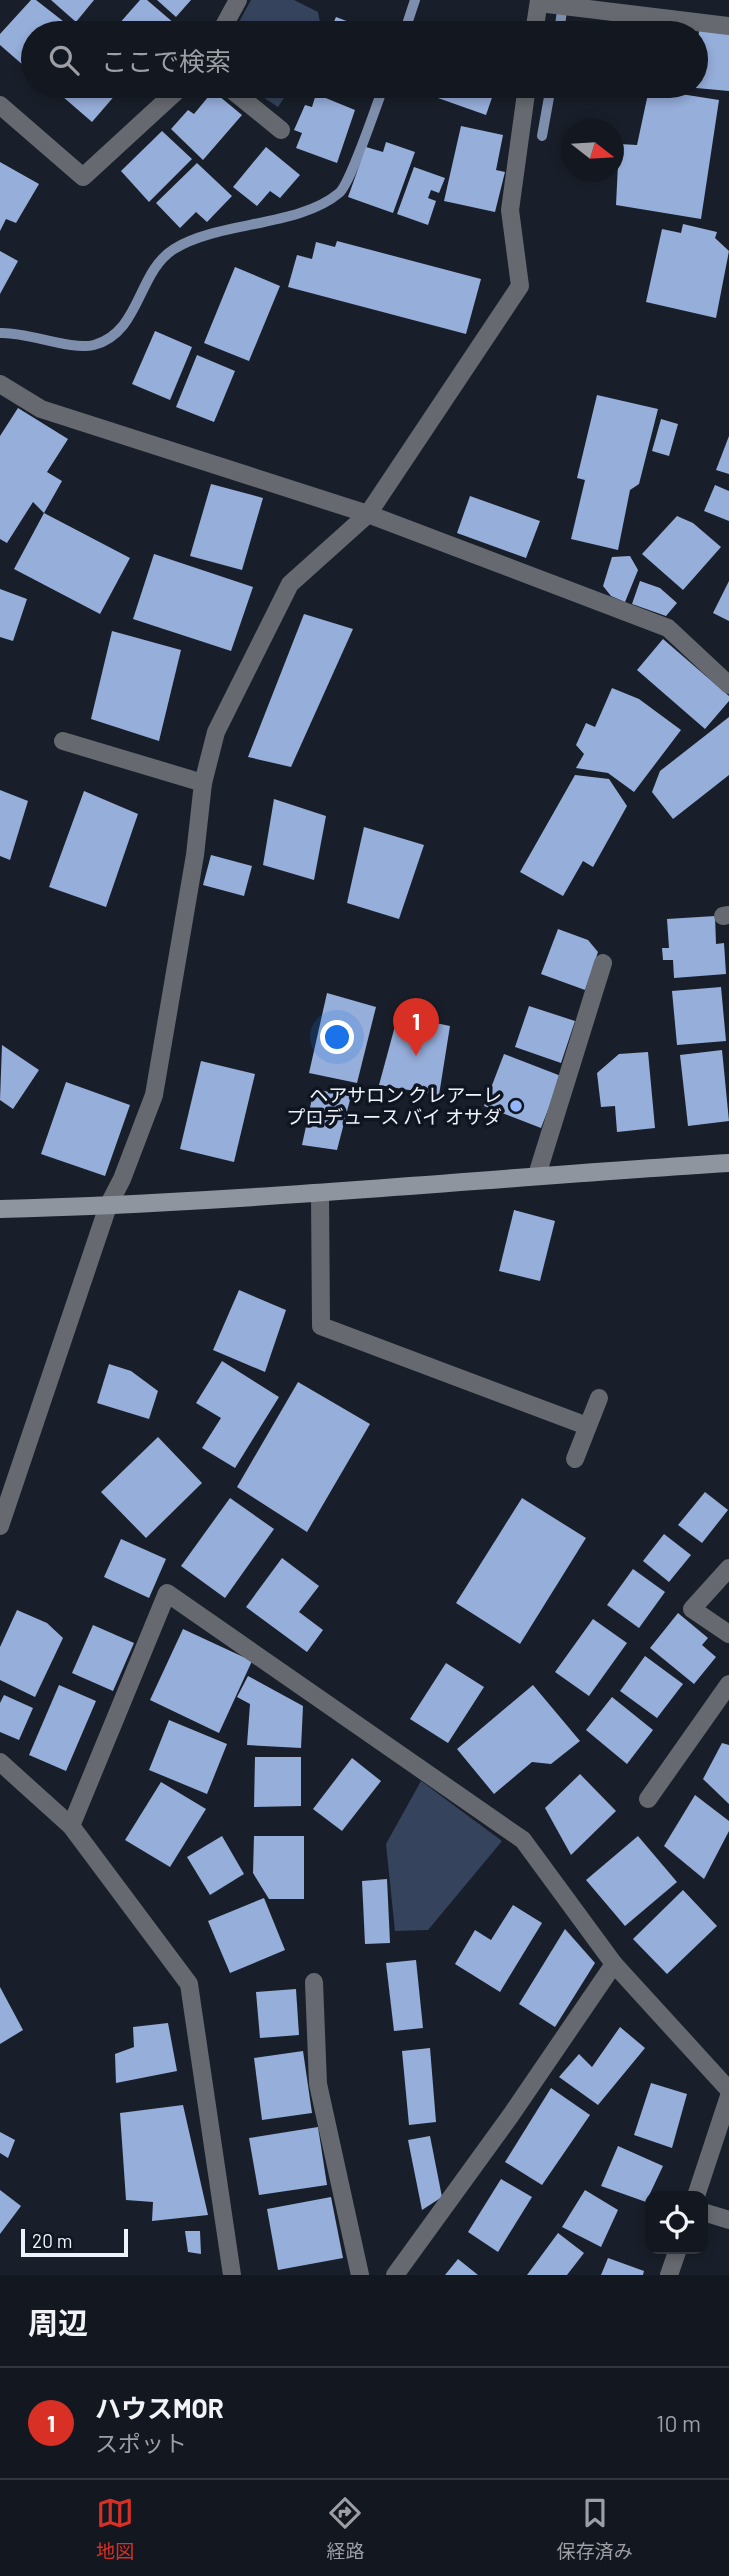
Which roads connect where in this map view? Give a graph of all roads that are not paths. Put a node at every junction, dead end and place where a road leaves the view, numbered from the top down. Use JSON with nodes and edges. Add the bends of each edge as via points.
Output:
{"nodes":[{"id":1,"x":238,"y":0,"type":"edge"},
{"id":2,"x":543,"y":3,"type":"edge"},
{"id":3,"x":227,"y":21,"type":"edge"},
{"id":4,"x":538,"y":21,"type":"edge"},
{"id":5,"x":689,"y":21,"type":"edge"},
{"id":6,"x":708,"y":23,"type":"edge"},
{"id":7,"x":729,"y":26,"type":"edge"},
{"id":8,"x":169,"y":98,"type":"edge"},
{"id":9,"x":242,"y":98,"type":"edge"},
{"id":10,"x":525,"y":98,"type":"edge"},
{"id":11,"x":0,"y":105,"type":"edge"},
{"id":12,"x":281,"y":130,"type":"dead end"},
{"id":13,"x":0,"y":384,"type":"edge"},
{"id":14,"x":368,"y":514,"type":"junction"},
{"id":15,"x":729,"y":685,"type":"edge"},
{"id":16,"x":63,"y":741,"type":"dead end"},
{"id":17,"x":204,"y":783,"type":"junction"},
{"id":18,"x":603,"y":963,"type":"dead end"},
{"id":19,"x":729,"y":1163,"type":"edge"},
{"id":20,"x":537,"y":1175,"type":"junction"},
{"id":21,"x":320,"y":1193,"type":"junction"},
{"id":22,"x":108,"y":1206,"type":"junction"},
{"id":23,"x":0,"y":1209,"type":"edge"},
{"id":24,"x":599,"y":1398,"type":"dead end"},
{"id":25,"x":587,"y":1426,"type":"junction"},
{"id":26,"x":575,"y":1459,"type":"dead end"},
{"id":27,"x":0,"y":1526,"type":"edge"},
{"id":28,"x":729,"y":1568,"type":"edge"},
{"id":29,"x":729,"y":1634,"type":"edge"},
{"id":30,"x":729,"y":1684,"type":"edge"},
{"id":31,"x":0,"y":1762,"type":"edge"},
{"id":32,"x":648,"y":1799,"type":"dead end"},
{"id":33,"x":71,"y":1826,"type":"junction"},
{"id":34,"x":614,"y":1964,"type":"junction"},
{"id":35,"x":314,"y":1982,"type":"dead end"},
{"id":36,"x":729,"y":2090,"type":"edge"},
{"id":37,"x":729,"y":2096,"type":"edge"},
{"id":38,"x":698,"y":2191,"type":"edge"},
{"id":39,"x":708,"y":2214,"type":"edge"},
{"id":40,"x":729,"y":2220,"type":"edge"},
{"id":41,"x":676,"y":2254,"type":"edge"},
{"id":42,"x":232,"y":2275,"type":"edge"},
{"id":43,"x":360,"y":2275,"type":"edge"},
{"id":44,"x":395,"y":2275,"type":"edge"},
{"id":45,"x":669,"y":2275,"type":"edge"}],
"edges":[{"from":1,"to":3,"type":"street"},
{"from":2,"to":4,"type":"street"},
{"from":2,"to":5,"type":"street"},
{"from":6,"to":7,"type":"street"},
{"from":8,"to":11,"type":"street","via":[[83,177]]},
{"from":9,"to":12,"type":"street"},
{"from":10,"to":14,"type":"street","via":[[510,210],[520,286]]},
{"from":13,"to":14,"type":"street","via":[[41,409]]},
{"from":14,"to":15,"type":"street","via":[[668,628]]},
{"from":14,"to":17,"type":"street","via":[[290,584],[216,732]]},
{"from":16,"to":17,"type":"street"},
{"from":17,"to":22,"type":"street","via":[[154,1095]]},
{"from":18,"to":20,"type":"street"},
{"from":19,"to":20,"type":"street"},
{"from":20,"to":21,"type":"street"},
{"from":21,"to":22,"type":"street"},
{"from":21,"to":25,"type":"street","via":[[321,1326]]},
{"from":22,"to":23,"type":"street"},
{"from":22,"to":27,"type":"street"},
{"from":24,"to":25,"type":"street"},
{"from":25,"to":26,"type":"street"},
{"from":28,"to":29,"type":"street","via":[[692,1609]]},
{"from":30,"to":32,"type":"street"},
{"from":31,"to":33,"type":"street"},
{"from":33,"to":34,"type":"street","via":[[167,1593],[523,1840]]},
{"from":33,"to":42,"type":"street","via":[[189,1984]]},
{"from":34,"to":36,"type":"street"},
{"from":34,"to":44,"type":"street"},
{"from":35,"to":43,"type":"street","via":[[318,2084]]},
{"from":37,"to":38,"type":"street"},
{"from":39,"to":40,"type":"street"},
{"from":41,"to":45,"type":"street"}]}
